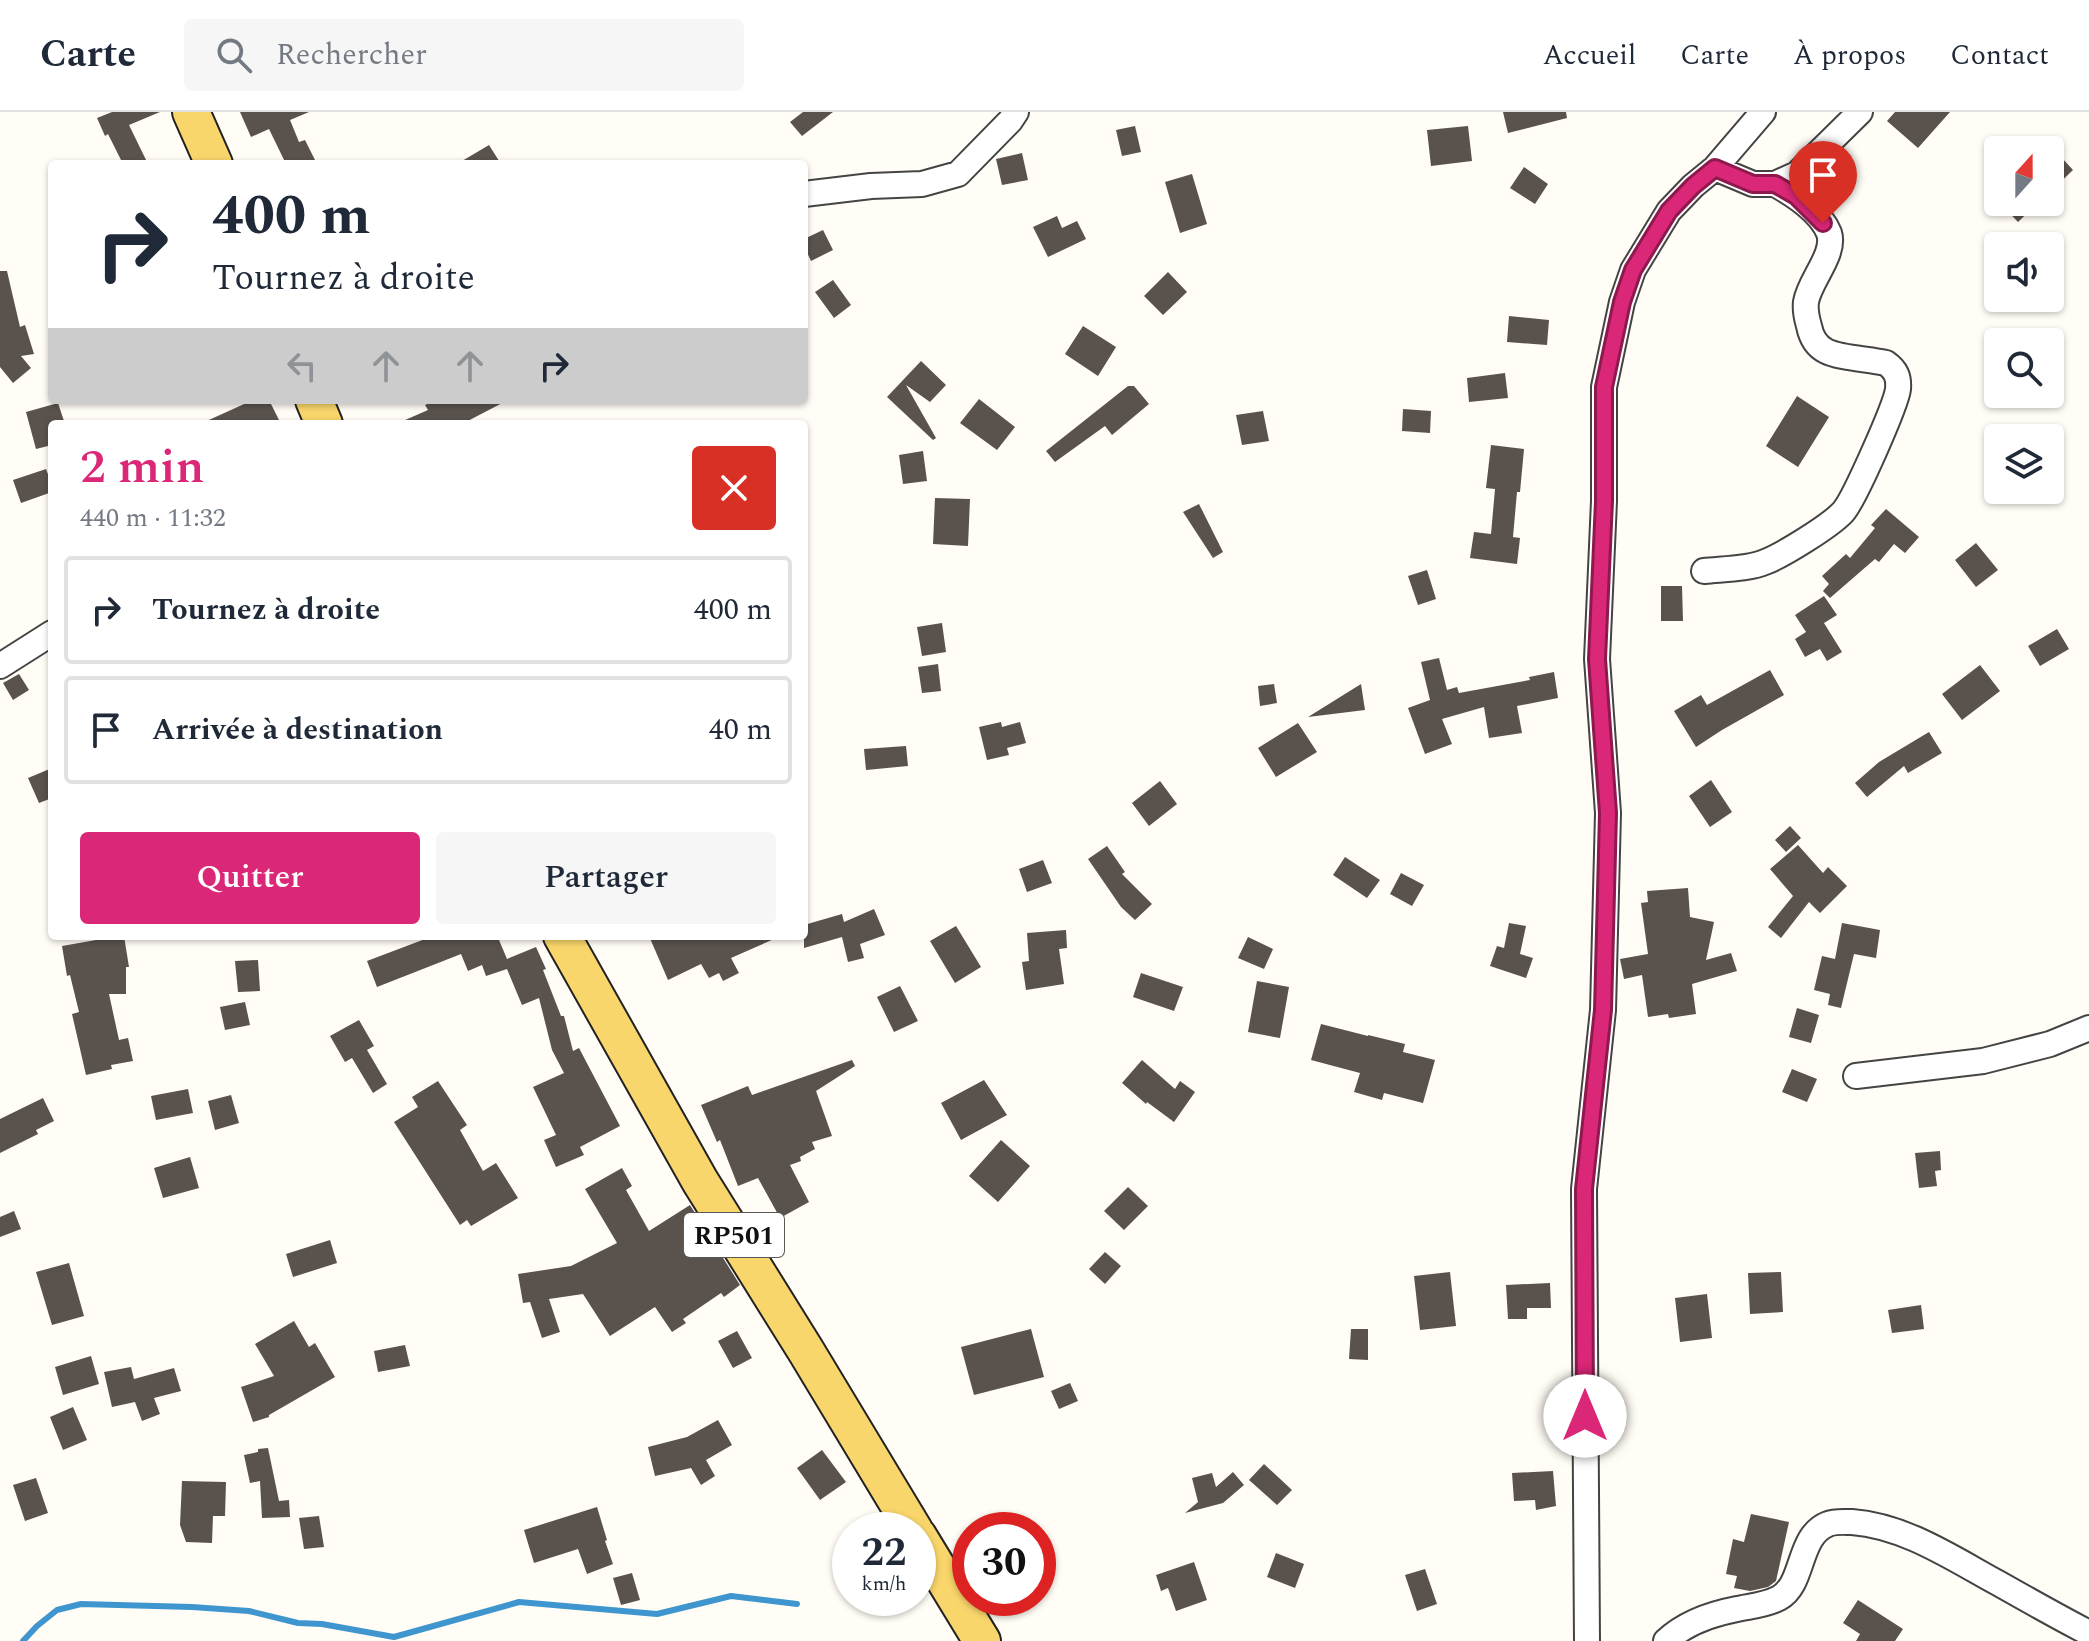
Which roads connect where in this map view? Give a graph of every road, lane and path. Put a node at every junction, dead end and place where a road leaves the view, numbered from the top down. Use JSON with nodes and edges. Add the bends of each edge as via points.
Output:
{"nodes":[{"id":1,"x":191,"y":112,"type":"edge"},
{"id":2,"x":1016,"y":112,"type":"edge"},
{"id":3,"x":1860,"y":112,"type":"edge"},
{"id":4,"x":1755,"y":117,"type":"edge"},
{"id":5,"x":212,"y":160,"type":"edge"},
{"id":6,"x":1715,"y":168,"type":"junction"},
{"id":7,"x":1775,"y":184,"type":"junction"},
{"id":8,"x":808,"y":194,"type":"edge"},
{"id":9,"x":1704,"y":571,"type":"dead end"},
{"id":10,"x":48,"y":636,"type":"edge"},
{"id":11,"x":0,"y":666,"type":"edge"},
{"id":12,"x":564,"y":940,"type":"edge"},
{"id":13,"x":2089,"y":1028,"type":"edge"},
{"id":14,"x":1856,"y":1076,"type":"dead end"},
{"id":15,"x":903,"y":1512,"type":"edge"},
{"id":16,"x":936,"y":1566,"type":"edge"},
{"id":17,"x":2089,"y":1633,"type":"edge"},
{"id":18,"x":982,"y":1641,"type":"edge"},
{"id":19,"x":1587,"y":1641,"type":"edge"},
{"id":20,"x":1666,"y":1641,"type":"edge"}],
"edges":[{"from":1,"to":5,"type":"main road"},
{"from":2,"to":8,"type":"street","via":[[958,174],[922,184]]},
{"from":3,"to":7,"type":"street","via":[[1797,174]]},
{"from":4,"to":6,"type":"street"},
{"from":6,"to":7,"type":"street","via":[[1753,184]]},
{"from":6,"to":19,"type":"street","via":[[1669,211],[1633,270],[1604,387],[1597,659],[1607,828],[1603,1010],[1584,1189]]},
{"from":7,"to":9,"type":"street","via":[[1796,196],[1830,235],[1805,304],[1813,339],[1826,351],[1886,363],[1898,376],[1898,392],[1843,513],[1763,563]]},
{"from":10,"to":11,"type":"street"},
{"from":12,"to":15,"type":"main road","number":"RP501","via":[[700,1181]]},
{"from":13,"to":14,"type":"street","via":[[1983,1061]]},
{"from":16,"to":18,"type":"main road"},
{"from":17,"to":20,"type":"street","via":[[1924,1542],[1873,1524],[1840,1521],[1818,1531],[1787,1593],[1777,1600],[1711,1615]]}]}
